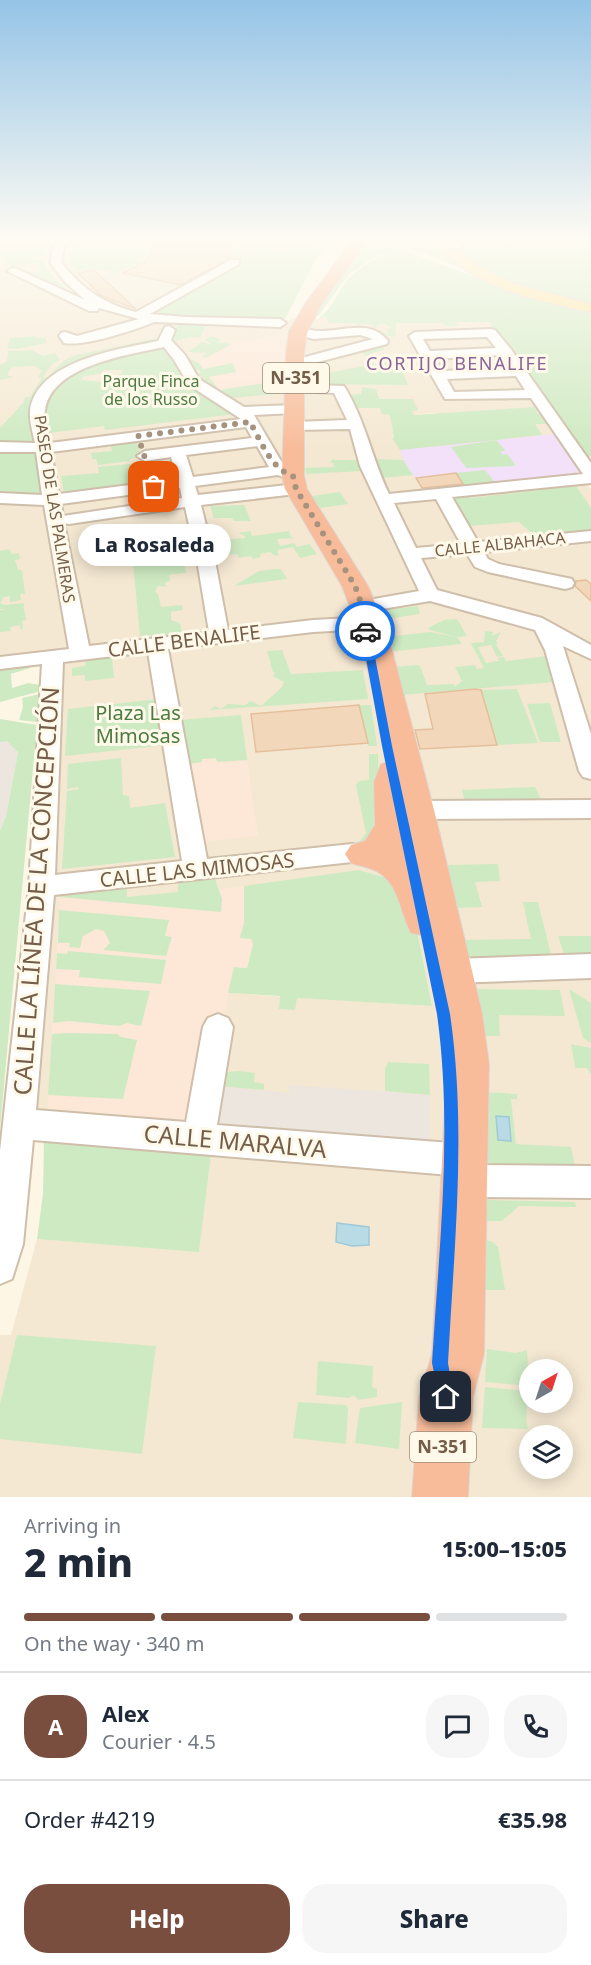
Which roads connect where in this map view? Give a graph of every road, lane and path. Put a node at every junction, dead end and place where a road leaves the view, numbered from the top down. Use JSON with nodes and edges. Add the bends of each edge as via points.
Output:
{"nodes":[{"id":1,"x":111,"y":311,"type":"edge"},
{"id":2,"x":117,"y":311,"type":"edge"},
{"id":3,"x":130,"y":311,"type":"edge"},
{"id":4,"x":301,"y":311,"type":"edge"},
{"id":5,"x":310,"y":311,"type":"edge"},
{"id":6,"x":123,"y":314,"type":"junction"},
{"id":7,"x":151,"y":318,"type":"junction"},
{"id":8,"x":176,"y":319,"type":"junction"},
{"id":9,"x":293,"y":325,"type":"junction"},
{"id":10,"x":65,"y":336,"type":"dead end"},
{"id":11,"x":166,"y":343,"type":"junction"},
{"id":12,"x":505,"y":351,"type":"junction"},
{"id":13,"x":426,"y":355,"type":"junction"},
{"id":14,"x":296,"y":364,"type":"junction"},
{"id":15,"x":519,"y":372,"type":"junction"},
{"id":16,"x":437,"y":375,"type":"junction"},
{"id":17,"x":296,"y":387,"type":"junction"},
{"id":18,"x":534,"y":394,"type":"junction"},
{"id":19,"x":246,"y":416,"type":"junction"},
{"id":20,"x":295,"y":417,"type":"junction"},
{"id":21,"x":356,"y":424,"type":"junction"},
{"id":22,"x":138,"y":436,"type":"junction"},
{"id":23,"x":261,"y":441,"type":"junction"},
{"id":24,"x":0,"y":447,"type":"edge"},
{"id":25,"x":212,"y":447,"type":"junction"},
{"id":26,"x":43,"y":448,"type":"junction"},
{"id":27,"x":177,"y":452,"type":"junction"},
{"id":28,"x":145,"y":456,"type":"junction"},
{"id":29,"x":225,"y":478,"type":"junction"},
{"id":30,"x":290,"y":478,"type":"junction"},
{"id":31,"x":589,"y":480,"type":"edge"},
{"id":32,"x":186,"y":483,"type":"junction"},
{"id":33,"x":154,"y":487,"type":"junction"},
{"id":34,"x":442,"y":494,"type":"junction"},
{"id":35,"x":232,"y":496,"type":"junction"},
{"id":36,"x":0,"y":498,"type":"edge"},
{"id":37,"x":51,"y":500,"type":"junction"},
{"id":38,"x":385,"y":500,"type":"junction"},
{"id":39,"x":193,"y":501,"type":"junction"},
{"id":40,"x":69,"y":519,"type":"dead end"},
{"id":41,"x":591,"y":536,"type":"edge"},
{"id":42,"x":472,"y":547,"type":"junction"},
{"id":43,"x":409,"y":554,"type":"junction"},
{"id":44,"x":565,"y":583,"type":"dead end"},
{"id":45,"x":430,"y":595,"type":"junction"},
{"id":46,"x":366,"y":614,"type":"junction"},
{"id":47,"x":542,"y":625,"type":"junction"},
{"id":48,"x":219,"y":636,"type":"junction"},
{"id":49,"x":157,"y":643,"type":"junction"},
{"id":50,"x":80,"y":653,"type":"junction"},
{"id":51,"x":591,"y":653,"type":"edge"},
{"id":52,"x":53,"y":657,"type":"junction"},
{"id":53,"x":0,"y":663,"type":"edge"},
{"id":54,"x":591,"y":771,"type":"edge"},
{"id":55,"x":392,"y":772,"type":"junction"},
{"id":56,"x":591,"y":809,"type":"edge"},
{"id":57,"x":413,"y":829,"type":"junction"},
{"id":58,"x":359,"y":852,"type":"junction"},
{"id":59,"x":196,"y":869,"type":"junction"},
{"id":60,"x":42,"y":886,"type":"junction"},
{"id":61,"x":424,"y":922,"type":"junction"},
{"id":62,"x":591,"y":966,"type":"edge"},
{"id":63,"x":453,"y":971,"type":"junction"},
{"id":64,"x":218,"y":1027,"type":"dead end"},
{"id":65,"x":19,"y":1125,"type":"junction"},
{"id":66,"x":199,"y":1139,"type":"junction"},
{"id":67,"x":458,"y":1170,"type":"junction"},
{"id":68,"x":591,"y":1182,"type":"edge"},
{"id":69,"x":0,"y":1267,"type":"edge"},
{"id":70,"x":440,"y":1497,"type":"edge"}],
"edges":[{"from":1,"to":6,"type":"street"},
{"from":2,"to":6,"type":"street"},
{"from":3,"to":6,"type":"street"},
{"from":4,"to":9,"type":"highway"},
{"from":5,"to":9,"type":"highway","via":[[302,328]]},
{"from":6,"to":7,"type":"street"},
{"from":7,"to":8,"type":"street"},
{"from":7,"to":10,"type":"street","via":[[135,326],[77,340]]},
{"from":8,"to":9,"type":"street"},
{"from":8,"to":11,"type":"street","via":[[164,337]]},
{"from":9,"to":14,"type":"highway","number":"N-351"},
{"from":9,"to":14,"type":"street","via":[[318,336],[355,331],[374,334],[382,340]]},
{"from":11,"to":19,"type":"street","via":[[194,382]]},
{"from":11,"to":26,"type":"street","name":"PASEO DE LAS PALMERAS","via":[[82,364],[56,380],[45,390],[37,411]]},
{"from":12,"to":13,"type":"street"},
{"from":12,"to":13,"type":"street","via":[[488,331],[415,336]]},
{"from":12,"to":15,"type":"street"},
{"from":13,"to":16,"type":"street"},
{"from":14,"to":17,"type":"highway","number":"N-351"},
{"from":15,"to":16,"type":"street"},
{"from":15,"to":18,"type":"street"},
{"from":16,"to":18,"type":"street","via":[[447,395],[454,398]]},
{"from":17,"to":20,"type":"highway","number":"N-351"},
{"from":17,"to":21,"type":"street","via":[[339,389]]},
{"from":18,"to":31,"type":"street"},
{"from":19,"to":20,"type":"street"},
{"from":19,"to":22,"type":"street"},
{"from":19,"to":23,"type":"street"},
{"from":20,"to":21,"type":"street"},
{"from":20,"to":30,"type":"highway","number":"N-351"},
{"from":21,"to":38,"type":"street","via":[[368,466]]},
{"from":22,"to":26,"type":"street"},
{"from":22,"to":28,"type":"street"},
{"from":23,"to":25,"type":"street"},
{"from":23,"to":30,"type":"street"},
{"from":24,"to":26,"type":"street"},
{"from":25,"to":27,"type":"street"},
{"from":25,"to":29,"type":"street"},
{"from":26,"to":37,"type":"street","name":"PASEO DE LAS PALMERAS"},
{"from":27,"to":28,"type":"street"},
{"from":27,"to":32,"type":"street"},
{"from":28,"to":33,"type":"street"},
{"from":29,"to":30,"type":"street"},
{"from":29,"to":32,"type":"street"},
{"from":29,"to":35,"type":"street"},
{"from":30,"to":35,"type":"street"},
{"from":30,"to":46,"type":"highway","number":"N-351","via":[[355,586]]},
{"from":31,"to":34,"type":"street"},
{"from":32,"to":33,"type":"street"},
{"from":32,"to":39,"type":"street"},
{"from":33,"to":37,"type":"street"},
{"from":34,"to":38,"type":"street"},
{"from":34,"to":42,"type":"street"},
{"from":35,"to":39,"type":"street"},
{"from":36,"to":37,"type":"street"},
{"from":37,"to":50,"type":"street","name":"PASEO DE LAS PALMERAS"},
{"from":38,"to":43,"type":"street"},
{"from":39,"to":40,"type":"street"},
{"from":39,"to":48,"type":"street"},
{"from":41,"to":42,"type":"street","name":"CALLE ALBAHACA"},
{"from":42,"to":43,"type":"street","name":"CALLE ALBAHACA"},
{"from":42,"to":44,"type":"street","via":[[479,560],[489,567]]},
{"from":43,"to":45,"type":"street"},
{"from":45,"to":46,"type":"street","name":"CALLE BENALIFE"},
{"from":45,"to":47,"type":"street"},
{"from":46,"to":48,"type":"street","name":"CALLE BENALIFE","via":[[313,626]]},
{"from":46,"to":55,"type":"highway","number":"N-351","via":[[365,631]]},
{"from":46,"to":57,"type":"highway","number":"N-351","via":[[390,696]]},
{"from":47,"to":51,"type":"street"},
{"from":47,"to":54,"type":"street","via":[[555,650]]},
{"from":48,"to":49,"type":"street","name":"CALLE BENALIFE"},
{"from":49,"to":50,"type":"street","name":"CALLE BENALIFE"},
{"from":49,"to":59,"type":"street"},
{"from":50,"to":52,"type":"street","name":"CALLE BENALIFE"},
{"from":52,"to":53,"type":"street","name":"CALLE BENALIFE"},
{"from":52,"to":60,"type":"street","name":"CALLE LA LÍNEA DE LA CONCEPCIÓN"},
{"from":55,"to":57,"type":"highway","number":"N-351"},
{"from":55,"to":58,"type":"highway","via":[[389,784],[393,828],[382,841]]},
{"from":56,"to":57,"type":"street"},
{"from":57,"to":58,"type":"highway","via":[[401,853]]},
{"from":57,"to":61,"type":"highway","number":"N-351"},
{"from":57,"to":63,"type":"highway","number":"N-351"},
{"from":58,"to":59,"type":"street","name":"CALLE LAS MIMOSAS"},
{"from":58,"to":61,"type":"highway","via":[[385,858],[400,867]]},
{"from":59,"to":60,"type":"street","name":"CALLE LAS MIMOSAS"},
{"from":60,"to":65,"type":"street","name":"CALLE LA LÍNEA DE LA CONCEPCIÓN"},
{"from":61,"to":67,"type":"highway","number":"N-351","via":[[446,1027]]},
{"from":62,"to":63,"type":"street"},
{"from":63,"to":67,"type":"highway","number":"N-351","via":[[468,1064]]},
{"from":64,"to":66,"type":"street"},
{"from":65,"to":66,"type":"street","name":"CALLE MARALVA"},
{"from":65,"to":69,"type":"street","name":"CALLE LA LÍNEA DE LA CONCEPCIÓN"},
{"from":66,"to":67,"type":"street","name":"CALLE MARALVA"},
{"from":67,"to":68,"type":"street","name":"CALLE MARALVA"},
{"from":67,"to":70,"type":"highway","number":"N-351","via":[[440,1363],[446,1397]]}]}
